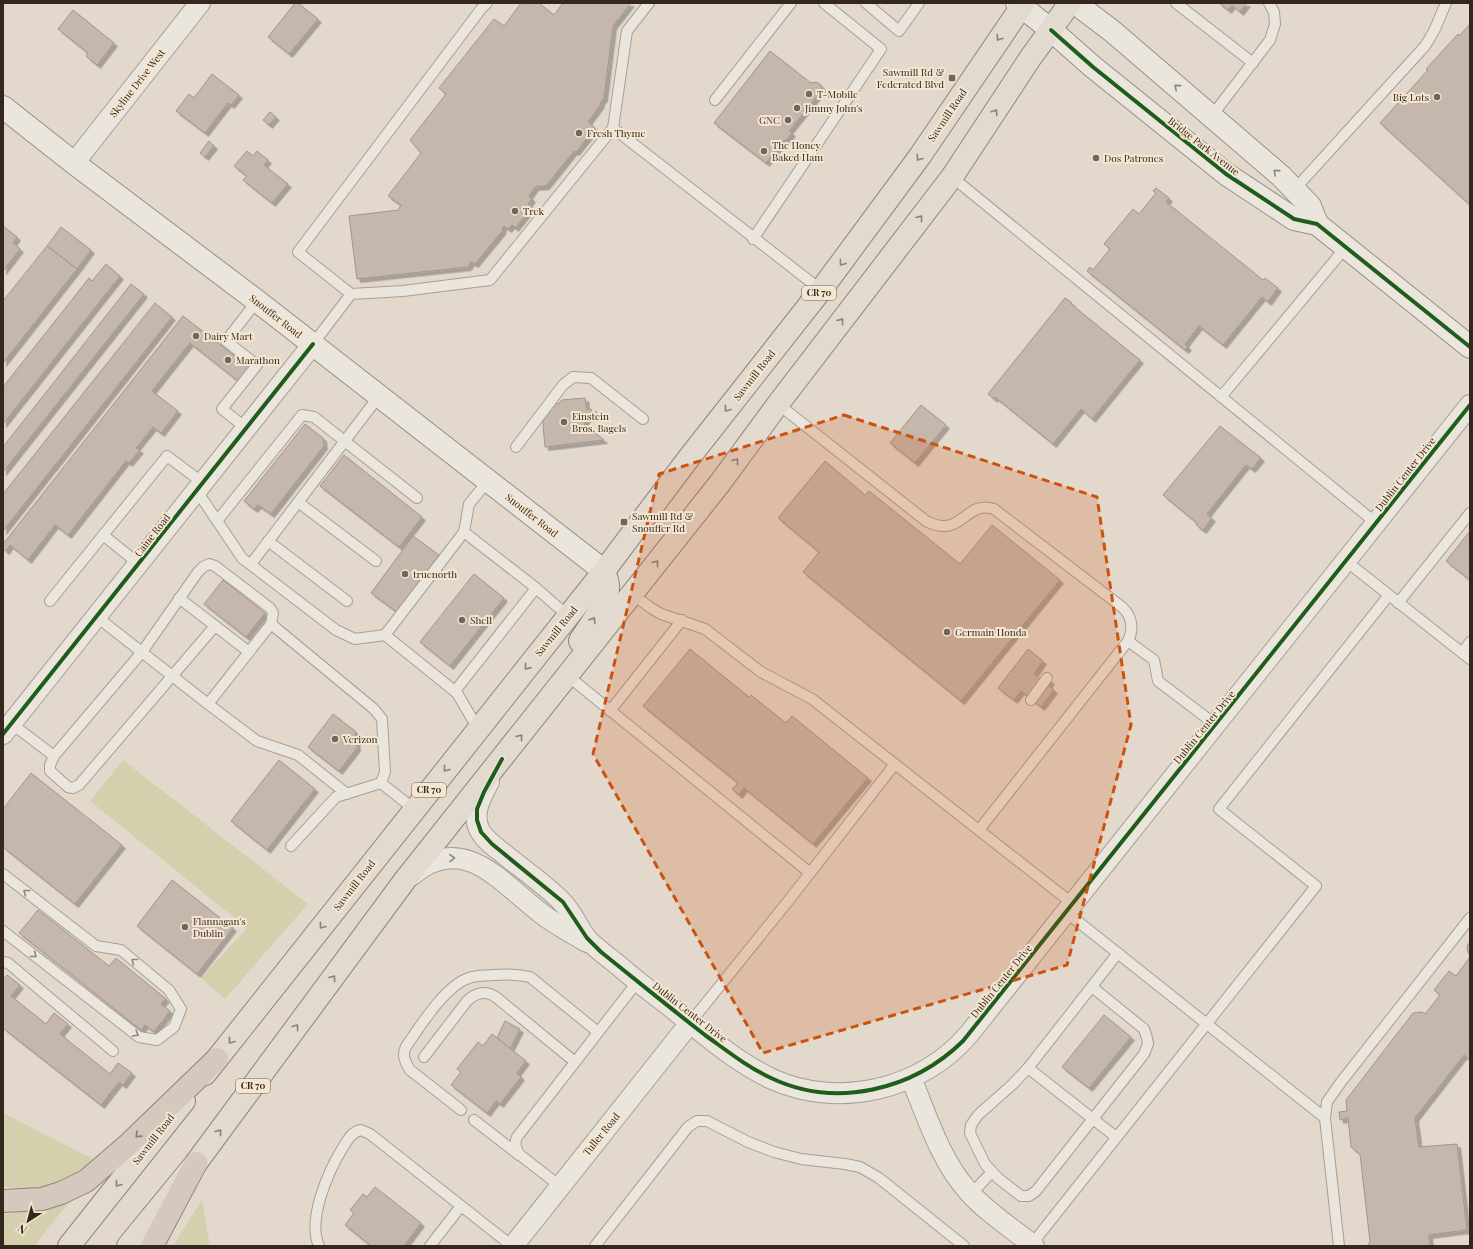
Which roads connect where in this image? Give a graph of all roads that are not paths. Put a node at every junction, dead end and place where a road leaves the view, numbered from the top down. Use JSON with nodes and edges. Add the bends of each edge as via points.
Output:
{"nodes":[{"id":1,"x":200,"y":3,"type":"edge"},
{"id":2,"x":487,"y":3,"type":"edge"},
{"id":3,"x":649,"y":3,"type":"edge"},
{"id":4,"x":791,"y":3,"type":"edge"},
{"id":5,"x":824,"y":3,"type":"edge"},
{"id":6,"x":866,"y":3,"type":"edge"},
{"id":7,"x":919,"y":3,"type":"edge"},
{"id":8,"x":1070,"y":3,"type":"edge"},
{"id":9,"x":1075,"y":3,"type":"edge"},
{"id":10,"x":1176,"y":3,"type":"edge"},
{"id":11,"x":1269,"y":3,"type":"edge"},
{"id":12,"x":1446,"y":3,"type":"edge"},
{"id":13,"x":1021,"y":4,"type":"edge"},
{"id":14,"x":1051,"y":30,"type":"junction"},
{"id":15,"x":1253,"y":64,"type":"junction"},
{"id":16,"x":715,"y":100,"type":"dead end"},
{"id":17,"x":3,"y":107,"type":"edge"},
{"id":18,"x":1211,"y":117,"type":"junction"},
{"id":19,"x":613,"y":128,"type":"junction"},
{"id":20,"x":74,"y":163,"type":"junction"},
{"id":21,"x":952,"y":177,"type":"junction"},
{"id":22,"x":1294,"y":190,"type":"junction"},
{"id":23,"x":1317,"y":224,"type":"junction"},
{"id":24,"x":753,"y":239,"type":"junction"},
{"id":25,"x":1346,"y":247,"type":"junction"},
{"id":26,"x":821,"y":290,"type":"junction"},
{"id":27,"x":351,"y":294,"type":"junction"},
{"id":28,"x":257,"y":301,"type":"junction"},
{"id":29,"x":312,"y":344,"type":"junction"},
{"id":30,"x":1470,"y":347,"type":"edge"},
{"id":31,"x":379,"y":396,"type":"junction"},
{"id":32,"x":1221,"y":398,"type":"junction"},
{"id":33,"x":778,"y":404,"type":"junction"},
{"id":34,"x":1470,"y":405,"type":"edge"},
{"id":35,"x":643,"y":419,"type":"dead end"},
{"id":36,"x":246,"y":428,"type":"junction"},
{"id":37,"x":345,"y":441,"type":"junction"},
{"id":38,"x":516,"y":447,"type":"dead end"},
{"id":39,"x":488,"y":481,"type":"junction"},
{"id":40,"x":200,"y":487,"type":"junction"},
{"id":41,"x":417,"y":498,"type":"dead end"},
{"id":42,"x":298,"y":502,"type":"junction"},
{"id":43,"x":1470,"y":513,"type":"edge"},
{"id":44,"x":217,"y":521,"type":"junction"},
{"id":45,"x":1376,"y":524,"type":"junction"},
{"id":46,"x":464,"y":532,"type":"junction"},
{"id":47,"x":103,"y":535,"type":"junction"},
{"id":48,"x":268,"y":541,"type":"junction"},
{"id":49,"x":1346,"y":561,"type":"junction"},
{"id":50,"x":376,"y":562,"type":"dead end"},
{"id":51,"x":139,"y":564,"type":"junction"},
{"id":52,"x":251,"y":564,"type":"junction"},
{"id":53,"x":604,"y":571,"type":"junction"},
{"id":54,"x":536,"y":588,"type":"junction"},
{"id":55,"x":632,"y":594,"type":"junction"},
{"id":56,"x":1389,"y":595,"type":"junction"},
{"id":57,"x":179,"y":598,"type":"junction"},
{"id":58,"x":50,"y":601,"type":"dead end"},
{"id":59,"x":347,"y":602,"type":"dead end"},
{"id":60,"x":1398,"y":602,"type":"junction"},
{"id":61,"x":568,"y":616,"type":"junction"},
{"id":62,"x":97,"y":617,"type":"junction"},
{"id":63,"x":682,"y":620,"type":"junction"},
{"id":64,"x":271,"y":624,"type":"junction"},
{"id":65,"x":215,"y":626,"type":"junction"},
{"id":66,"x":385,"y":635,"type":"junction"},
{"id":67,"x":1128,"y":642,"type":"junction"},
{"id":68,"x":1470,"y":642,"type":"edge"},
{"id":69,"x":142,"y":652,"type":"junction"},
{"id":70,"x":249,"y":652,"type":"junction"},
{"id":71,"x":1466,"y":656,"type":"edge"},
{"id":72,"x":172,"y":676,"type":"junction"},
{"id":73,"x":568,"y":676,"type":"junction"},
{"id":74,"x":1047,"y":678,"type":"dead end"},
{"id":75,"x":455,"y":691,"type":"junction"},
{"id":76,"x":1031,"y":700,"type":"dead end"},
{"id":77,"x":208,"y":704,"type":"junction"},
{"id":78,"x":610,"y":711,"type":"junction"},
{"id":79,"x":537,"y":714,"type":"junction"},
{"id":80,"x":1216,"y":725,"type":"junction"},
{"id":81,"x":7,"y":729,"type":"edge"},
{"id":82,"x":478,"y":729,"type":"junction"},
{"id":83,"x":54,"y":756,"type":"junction"},
{"id":84,"x":502,"y":759,"type":"junction"},
{"id":85,"x":895,"y":764,"type":"junction"},
{"id":86,"x":381,"y":783,"type":"junction"},
{"id":87,"x":347,"y":794,"type":"junction"},
{"id":88,"x":414,"y":809,"type":"junction"},
{"id":89,"x":979,"y":830,"type":"junction"},
{"id":90,"x":291,"y":846,"type":"dead end"},
{"id":91,"x":810,"y":873,"type":"junction"},
{"id":92,"x":3,"y":874,"type":"edge"},
{"id":93,"x":406,"y":880,"type":"junction"},
{"id":94,"x":1070,"y":908,"type":"junction"},
{"id":95,"x":1470,"y":918,"type":"edge"},
{"id":96,"x":3,"y":931,"type":"edge"},
{"id":97,"x":601,"y":952,"type":"junction"},
{"id":98,"x":1118,"y":954,"type":"junction"},
{"id":99,"x":3,"y":962,"type":"edge"},
{"id":100,"x":480,"y":976,"type":"junction"},
{"id":101,"x":638,"y":981,"type":"junction"},
{"id":102,"x":1092,"y":987,"type":"junction"},
{"id":103,"x":482,"y":993,"type":"junction"},
{"id":104,"x":690,"y":1023,"type":"junction"},
{"id":105,"x":1205,"y":1024,"type":"junction"},
{"id":106,"x":598,"y":1032,"type":"junction"},
{"id":107,"x":113,"y":1051,"type":"dead end"},
{"id":108,"x":424,"y":1057,"type":"dead end"},
{"id":109,"x":216,"y":1059,"type":"junction"},
{"id":110,"x":575,"y":1062,"type":"junction"},
{"id":111,"x":1028,"y":1068,"type":"junction"},
{"id":112,"x":911,"y":1078,"type":"junction"},
{"id":113,"x":461,"y":1110,"type":"dead end"},
{"id":114,"x":1093,"y":1118,"type":"junction"},
{"id":115,"x":1325,"y":1118,"type":"junction"},
{"id":116,"x":474,"y":1120,"type":"dead end"},
{"id":117,"x":1116,"y":1137,"type":"junction"},
{"id":118,"x":522,"y":1157,"type":"junction"},
{"id":119,"x":196,"y":1163,"type":"junction"},
{"id":120,"x":992,"y":1172,"type":"junction"},
{"id":121,"x":560,"y":1186,"type":"junction"},
{"id":122,"x":971,"y":1194,"type":"junction"},
{"id":123,"x":3,"y":1201,"type":"edge"},
{"id":124,"x":461,"y":1206,"type":"junction"},
{"id":125,"x":1033,"y":1245,"type":"edge"},
{"id":126,"x":69,"y":1246,"type":"edge"},
{"id":127,"x":128,"y":1246,"type":"edge"},
{"id":128,"x":152,"y":1246,"type":"edge"},
{"id":129,"x":319,"y":1246,"type":"edge"},
{"id":130,"x":430,"y":1246,"type":"edge"},
{"id":131,"x":512,"y":1246,"type":"edge"},
{"id":132,"x":595,"y":1246,"type":"edge"},
{"id":133,"x":964,"y":1246,"type":"edge"},
{"id":134,"x":1339,"y":1246,"type":"edge"}],
"edges":[{"from":1,"to":20,"type":"street","name":"Skyline Drive West"},
{"from":2,"to":27,"type":"lane","via":[[298,252]]},
{"from":3,"to":19,"type":"lane","via":[[627,31]]},
{"from":4,"to":16,"type":"lane"},
{"from":5,"to":24,"type":"lane","via":[[881,49]]},
{"from":6,"to":7,"type":"lane","via":[[899,31]]},
{"from":8,"to":14,"type":"main road","number":"CR 70"},
{"from":18,"to":9,"type":"street","name":"Bridge Park Avenue","one_way":true,"via":[[1112,31]]},
{"from":10,"to":15,"type":"lane"},
{"from":11,"to":15,"type":"lane","via":[[1275,18],[1273,35]]},
{"from":12,"to":22,"type":"lane","via":[[1425,46]]},
{"from":13,"to":14,"type":"street","name":"Bridge Park Avenue"},
{"from":13,"to":26,"type":"main road","name":"Sawmill Road","number":"CR 70","one_way":true,"via":[[920,156]]},
{"from":21,"to":14,"type":"main road","number":"CR 70","one_way":true},
{"from":14,"to":23,"type":"street","name":"Bridge Park Avenue","via":[[1226,174],[1294,219]]},
{"from":15,"to":18,"type":"lane"},
{"from":17,"to":20,"type":"street","name":"Snouffer Road"},
{"from":22,"to":18,"type":"street","name":"Bridge Park Avenue","one_way":true},
{"from":19,"to":24,"type":"lane"},
{"from":19,"to":27,"type":"lane","via":[[490,280],[403,291]]},
{"from":20,"to":28,"type":"street","name":"Snouffer Road"},
{"from":21,"to":32,"type":"lane"},
{"from":33,"to":21,"type":"main road","number":"CR 70","one_way":true},
{"from":22,"to":23,"type":"street","name":"Bridge Park Avenue","via":[[1310,206]]},
{"from":23,"to":25,"type":"street","name":"Bridge Park Avenue"},
{"from":24,"to":26,"type":"lane"},
{"from":25,"to":30,"type":"street","name":"Bridge Park Avenue"},
{"from":25,"to":32,"type":"lane"},
{"from":26,"to":53,"type":"main road","name":"Sawmill Road","number":"CR 70","one_way":true},
{"from":27,"to":29,"type":"lane"},
{"from":28,"to":29,"type":"street","name":"Snouffer Road"},
{"from":28,"to":36,"type":"lane","via":[[226,341],[257,365],[222,409]]},
{"from":29,"to":31,"type":"street","name":"Snouffer Road"},
{"from":29,"to":36,"type":"street","name":"Caine Road"},
{"from":31,"to":37,"type":"lane"},
{"from":31,"to":39,"type":"street","name":"Snouffer Road"},
{"from":32,"to":45,"type":"lane"},
{"from":55,"to":33,"type":"main road","number":"CR 70","one_way":true,"via":[[720,483]]},
{"from":33,"to":67,"type":"lane","via":[[931,524],[955,524],[980,507],[997,510],[1125,610],[1132,625]]},
{"from":34,"to":45,"type":"street","name":"Dublin Center Drive"},
{"from":35,"to":38,"type":"lane","via":[[591,378],[573,377],[563,385]]},
{"from":36,"to":40,"type":"street","name":"Caine Road"},
{"from":37,"to":41,"type":"lane"},
{"from":37,"to":42,"type":"lane"},
{"from":37,"to":44,"type":"lane","via":[[314,417],[302,415]]},
{"from":39,"to":46,"type":"lane","via":[[469,504]]},
{"from":39,"to":53,"type":"street","name":"Snouffer Road"},
{"from":40,"to":44,"type":"lane"},
{"from":40,"to":47,"type":"lane","via":[[166,456]]},
{"from":40,"to":51,"type":"street","name":"Caine Road"},
{"from":42,"to":48,"type":"lane"},
{"from":42,"to":50,"type":"lane"},
{"from":43,"to":60,"type":"lane"},
{"from":44,"to":52,"type":"lane","via":[[242,558]]},
{"from":45,"to":49,"type":"street","name":"Dublin Center Drive"},
{"from":46,"to":54,"type":"lane"},
{"from":46,"to":66,"type":"lane"},
{"from":47,"to":51,"type":"lane"},
{"from":47,"to":58,"type":"lane"},
{"from":48,"to":52,"type":"lane"},
{"from":48,"to":59,"type":"lane"},
{"from":49,"to":56,"type":"lane"},
{"from":49,"to":80,"type":"street","name":"Dublin Center Drive"},
{"from":51,"to":62,"type":"street","name":"Caine Road"},
{"from":52,"to":66,"type":"lane","via":[[336,630],[355,639]]},
{"from":53,"to":61,"type":"main road","name":"Sawmill Road","number":"CR 70"},
{"from":79,"to":53,"type":"main road","one_way":true,"via":[[603,605],[608,590]]},
{"from":54,"to":61,"type":"lane"},
{"from":54,"to":75,"type":"lane"},
{"from":55,"to":63,"type":"lane","via":[[656,611]]},
{"from":55,"to":73,"type":"main road","number":"CR 70"},
{"from":56,"to":60,"type":"lane"},
{"from":56,"to":105,"type":"lane","via":[[1219,809],[1316,886]]},
{"from":57,"to":64,"type":"lane","via":[[198,572],[209,564],[270,608],[273,613]]},
{"from":57,"to":65,"type":"lane"},
{"from":57,"to":69,"type":"lane"},
{"from":60,"to":71,"type":"lane"},
{"from":61,"to":82,"type":"main road","name":"Sawmill Road","number":"CR 70","one_way":true},
{"from":62,"to":69,"type":"lane"},
{"from":62,"to":81,"type":"street","name":"Caine Road"},
{"from":63,"to":78,"type":"lane"},
{"from":63,"to":85,"type":"lane","via":[[705,629],[760,672],[812,699]]},
{"from":64,"to":70,"type":"lane"},
{"from":64,"to":86,"type":"lane","via":[[374,709],[382,719],[385,772]]},
{"from":65,"to":70,"type":"lane"},
{"from":65,"to":72,"type":"lane"},
{"from":66,"to":75,"type":"lane"},
{"from":67,"to":80,"type":"lane","via":[[1154,660],[1158,681]]},
{"from":67,"to":89,"type":"lane"},
{"from":68,"to":71,"type":"lane"},
{"from":69,"to":72,"type":"lane"},
{"from":69,"to":83,"type":"lane"},
{"from":70,"to":77,"type":"lane"},
{"from":72,"to":77,"type":"lane"},
{"from":72,"to":83,"type":"lane","via":[[79,785],[68,787],[50,771]]},
{"from":73,"to":78,"type":"lane"},
{"from":73,"to":79,"type":"main road","number":"CR 70"},
{"from":74,"to":76,"type":"lane"},
{"from":75,"to":82,"type":"lane"},
{"from":77,"to":87,"type":"lane","via":[[257,741],[298,754]]},
{"from":78,"to":91,"type":"lane"},
{"from":84,"to":79,"type":"main road","number":"CR 70","one_way":true},
{"from":80,"to":94,"type":"street","name":"Dublin Center Drive"},
{"from":81,"to":83,"type":"lane"},
{"from":82,"to":88,"type":"main road","name":"Sawmill Road","number":"CR 70","one_way":true},
{"from":84,"to":93,"type":"main road","number":"CR 70"},
{"from":84,"to":97,"type":"street","name":"Dublin Center Drive","via":[[478,805],[477,820],[481,832],[563,902],[582,932]]},
{"from":85,"to":89,"type":"lane"},
{"from":85,"to":91,"type":"lane"},
{"from":86,"to":87,"type":"lane"},
{"from":86,"to":88,"type":"lane"},
{"from":87,"to":90,"type":"lane","via":[[336,798]]},
{"from":88,"to":109,"type":"main road","name":"Sawmill Road","number":"CR 70","one_way":true},
{"from":89,"to":94,"type":"lane"},
{"from":91,"to":104,"type":"lane"},
{"from":96,"to":92,"type":"lane","one_way":true,"via":[[138,1037],[157,1040],[174,1027],[181,1009],[169,990],[121,950],[96,946]]},
{"from":93,"to":97,"type":"street","name":"Dublin Center Drive","one_way":true,"via":[[420,868],[438,860],[464,858],[481,866],[549,920]]},
{"from":119,"to":93,"type":"main road","number":"CR 70","one_way":true},
{"from":94,"to":98,"type":"lane"},
{"from":94,"to":112,"type":"street","name":"Dublin Center Drive","via":[[963,1041],[937,1063]]},
{"from":95,"to":115,"type":"lane","via":[[1333,1092],[1327,1102]]},
{"from":97,"to":101,"type":"street","name":"Dublin Center Drive"},
{"from":98,"to":102,"type":"lane"},
{"from":98,"to":105,"type":"lane"},
{"from":99,"to":107,"type":"lane","via":[[8,963]]},
{"from":100,"to":103,"type":"lane"},
{"from":100,"to":106,"type":"lane","via":[[517,974],[530,977]]},
{"from":100,"to":113,"type":"lane","via":[[458,983],[446,993],[404,1051],[410,1070]]},
{"from":101,"to":104,"type":"street","name":"Dublin Center Drive"},
{"from":101,"to":106,"type":"lane"},
{"from":102,"to":111,"type":"lane"},
{"from":102,"to":114,"type":"lane","via":[[1141,1026],[1148,1044],[1144,1054]]},
{"from":103,"to":108,"type":"lane","via":[[467,1001]]},
{"from":103,"to":110,"type":"lane","via":[[494,996]]},
{"from":104,"to":112,"type":"street","name":"Dublin Center Drive","via":[[751,1068],[772,1079],[801,1088],[838,1093],[854,1092],[877,1089]]},
{"from":104,"to":121,"type":"street","name":"Tuller Road"},
{"from":105,"to":115,"type":"lane"},
{"from":105,"to":117,"type":"lane"},
{"from":106,"to":110,"type":"lane"},
{"from":109,"to":123,"type":"highway","one_way":true,"via":[[86,1181],[42,1199]]},
{"from":109,"to":126,"type":"main road","name":"Sawmill Road","number":"CR 70","one_way":true},
{"from":110,"to":118,"type":"lane","via":[[517,1137],[516,1151]]},
{"from":111,"to":114,"type":"lane"},
{"from":111,"to":120,"type":"lane","via":[[980,1113],[970,1128],[983,1160]]},
{"from":112,"to":122,"type":"street","via":[[949,1164]]},
{"from":114,"to":117,"type":"lane"},
{"from":114,"to":120,"type":"lane","via":[[1031,1195],[1018,1194]]},
{"from":115,"to":134,"type":"lane"},
{"from":116,"to":118,"type":"lane"},
{"from":117,"to":125,"type":"lane"},
{"from":118,"to":121,"type":"lane"},
{"from":119,"to":127,"type":"main road","number":"CR 70"},
{"from":119,"to":128,"type":"highway"},
{"from":120,"to":122,"type":"lane"},
{"from":121,"to":131,"type":"street","name":"Tuller Road"},
{"from":122,"to":125,"type":"street"},
{"from":124,"to":129,"type":"lane","via":[[370,1134],[357,1131],[352,1134],[325,1182],[317,1220],[316,1238]]},
{"from":124,"to":130,"type":"lane"},
{"from":124,"to":131,"type":"lane"},
{"from":132,"to":133,"type":"lane","via":[[688,1127],[702,1120],[774,1152],[864,1169],[879,1178]]}]}
